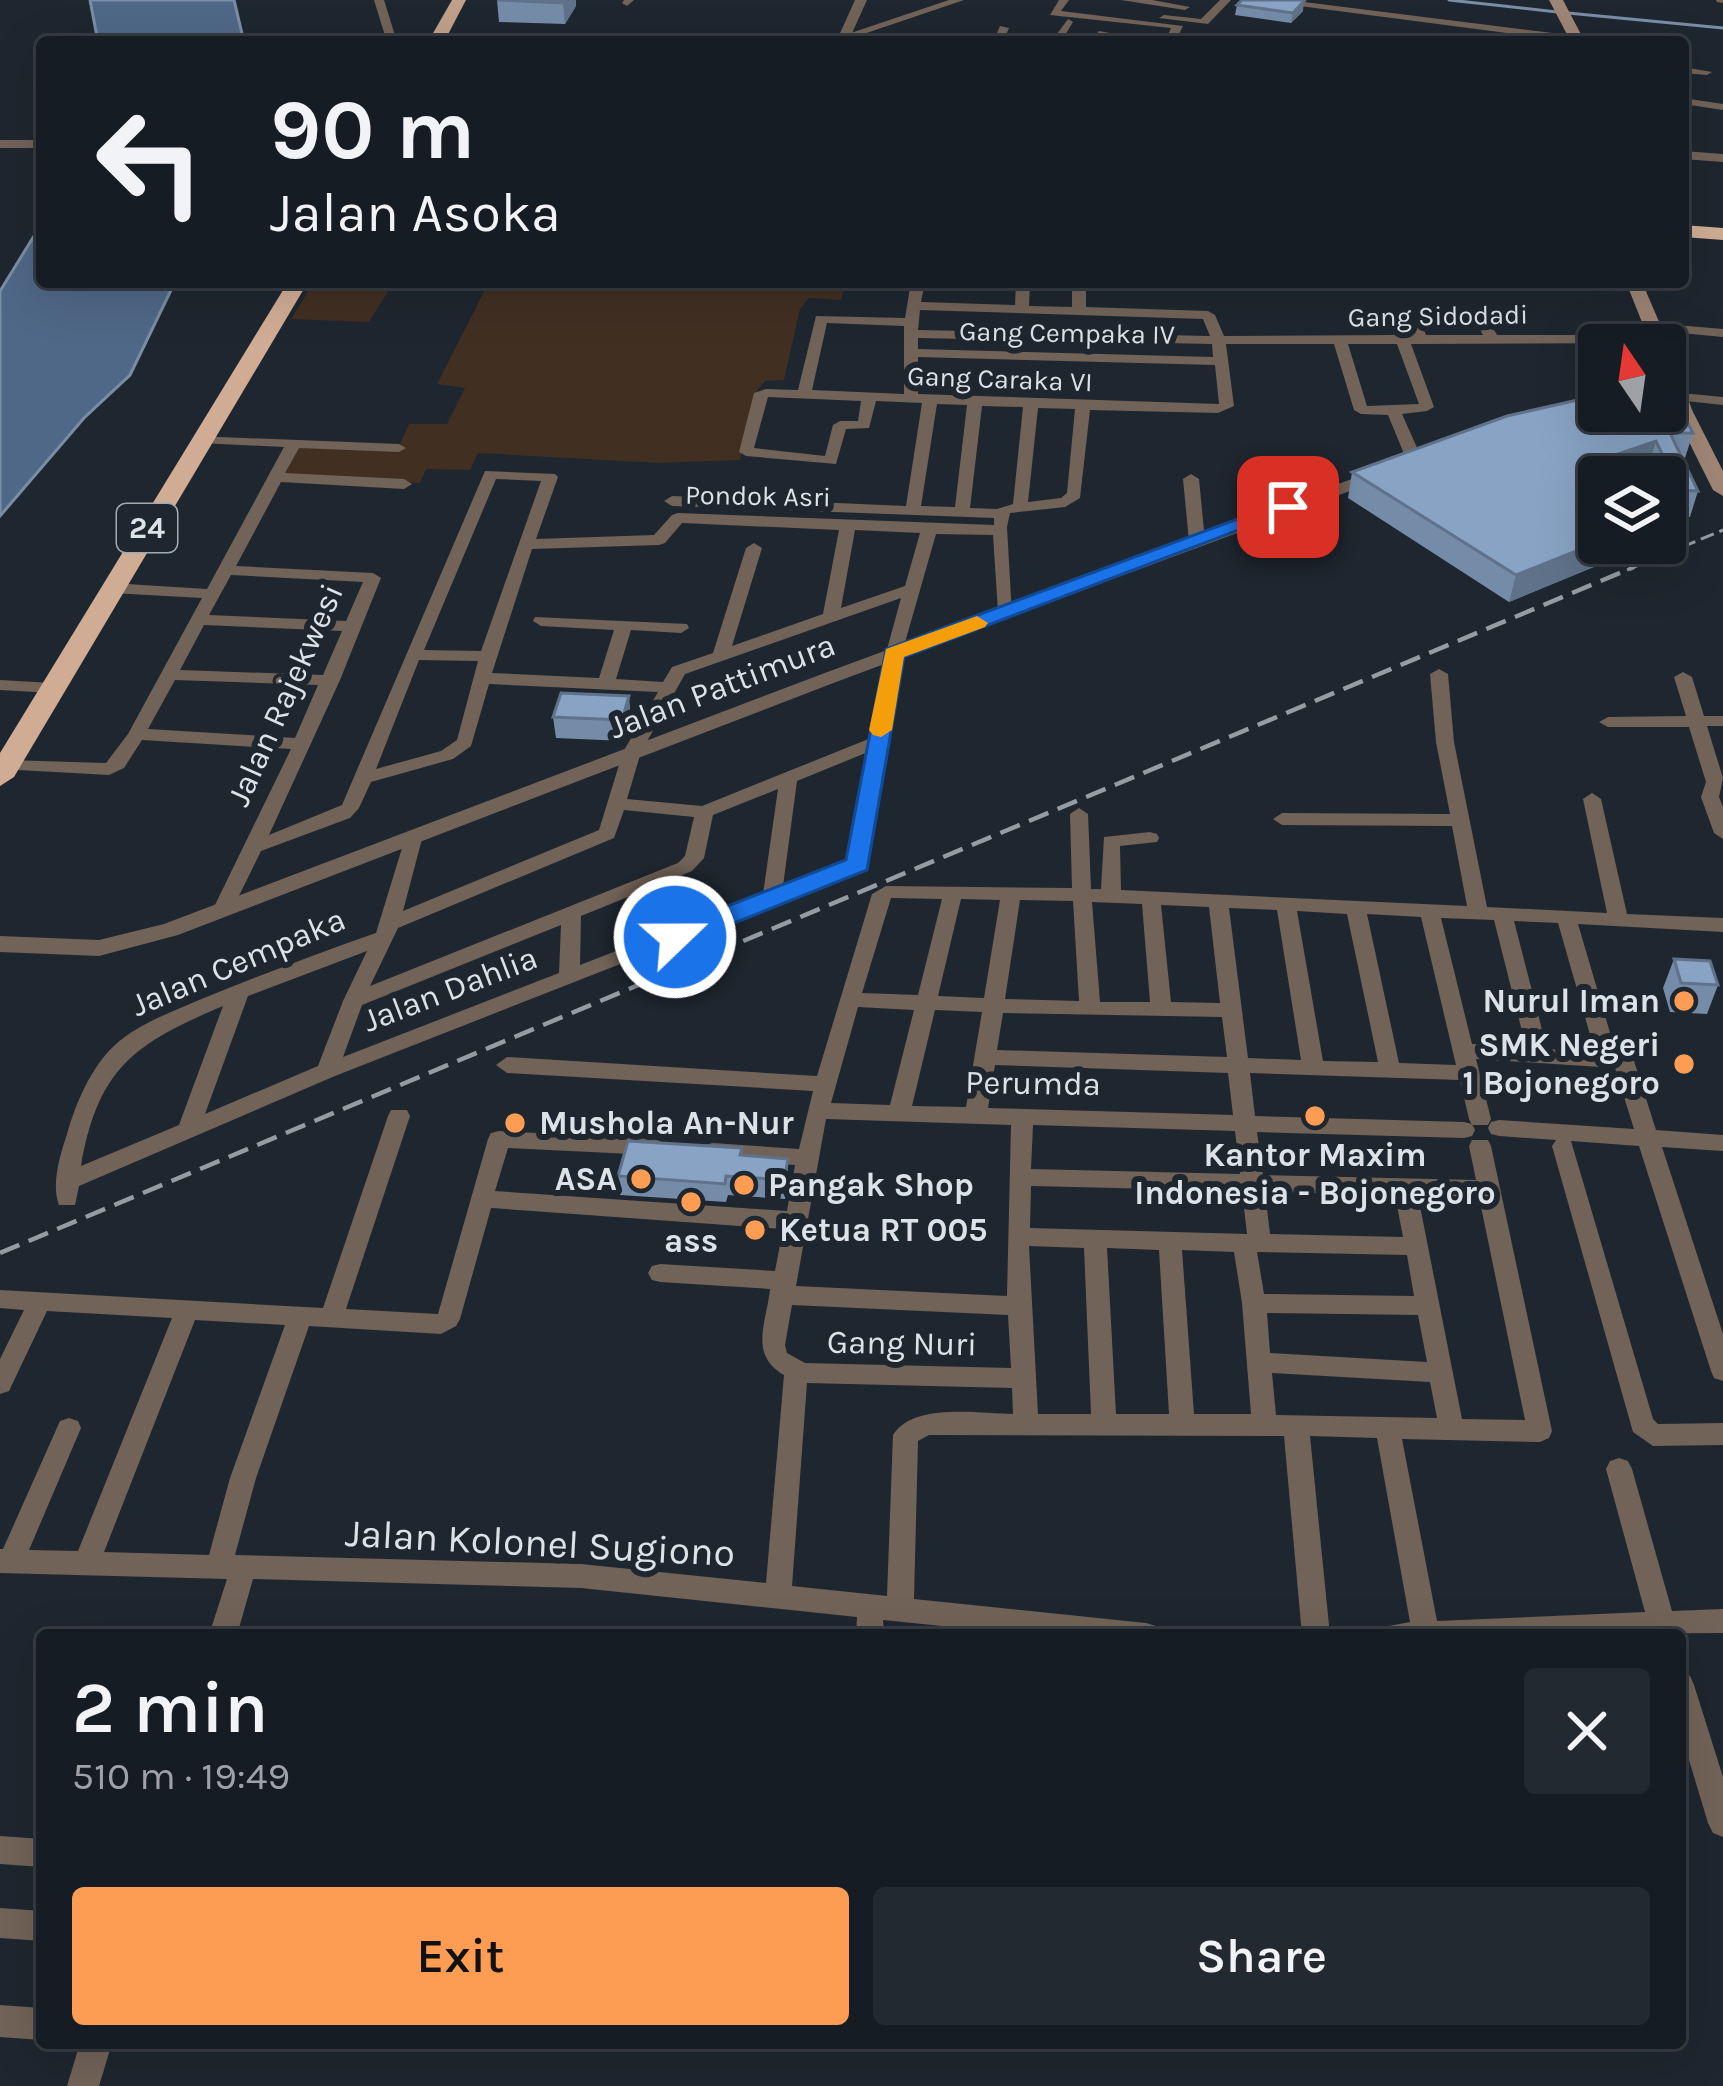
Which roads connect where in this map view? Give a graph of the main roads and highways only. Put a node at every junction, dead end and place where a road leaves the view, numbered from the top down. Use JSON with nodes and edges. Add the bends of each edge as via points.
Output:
{"nodes":[{"id":1,"x":459,"y":7,"type":"edge"},
{"id":2,"x":443,"y":36,"type":"edge"},
{"id":3,"x":1689,"y":231,"type":"edge"},
{"id":4,"x":1723,"y":234,"type":"edge"},
{"id":5,"x":294,"y":288,"type":"edge"},
{"id":6,"x":1636,"y":288,"type":"edge"},
{"id":7,"x":1652,"y":324,"type":"edge"},
{"id":8,"x":1686,"y":418,"type":"edge"},
{"id":9,"x":1714,"y":455,"type":"edge"},
{"id":10,"x":1723,"y":490,"type":"edge"},
{"id":11,"x":3,"y":771,"type":"edge"}],
"edges":[{"from":1,"to":2,"type":"main road"},
{"from":3,"to":4,"type":"highway"},
{"from":5,"to":11,"type":"highway","number":"24"},
{"from":6,"to":7,"type":"main road"},
{"from":8,"to":9,"type":"main road"},
{"from":9,"to":10,"type":"main road"}]}
